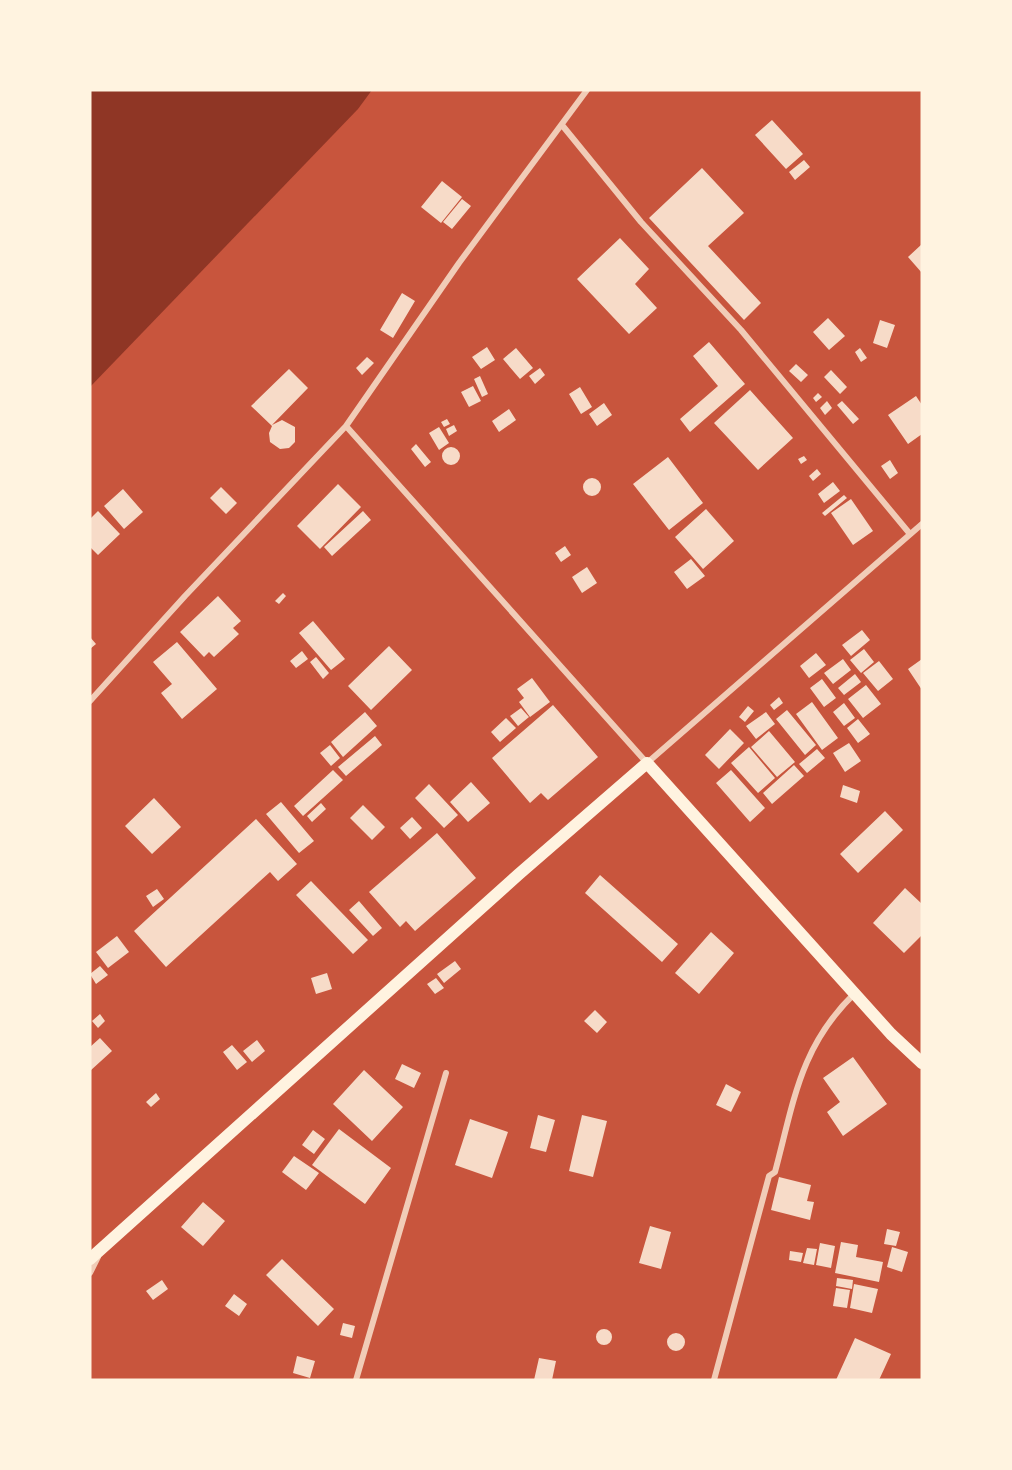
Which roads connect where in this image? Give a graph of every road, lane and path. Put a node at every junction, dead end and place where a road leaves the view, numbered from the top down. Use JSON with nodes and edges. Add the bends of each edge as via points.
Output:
{"nodes":[{"id":1,"x":587,"y":90,"type":"edge"},
{"id":2,"x":562,"y":125,"type":"junction"},
{"id":3,"x":346,"y":426,"type":"junction"},
{"id":4,"x":922,"y":524,"type":"edge"},
{"id":5,"x":910,"y":534,"type":"junction"},
{"id":6,"x":90,"y":701,"type":"edge"},
{"id":7,"x":647,"y":764,"type":"junction"},
{"id":8,"x":855,"y":993,"type":"junction"},
{"id":9,"x":922,"y":1063,"type":"edge"},
{"id":10,"x":446,"y":1073,"type":"dead end"},
{"id":11,"x":103,"y":1248,"type":"junction"},
{"id":12,"x":90,"y":1259,"type":"edge"},
{"id":13,"x":90,"y":1274,"type":"edge"},
{"id":14,"x":356,"y":1380,"type":"edge"},
{"id":15,"x":714,"y":1380,"type":"edge"}],
"edges":[{"from":1,"to":2,"type":"street"},
{"from":2,"to":3,"type":"street","via":[[459,263]]},
{"from":2,"to":5,"type":"street","via":[[641,222],[741,330]]},
{"from":3,"to":6,"type":"street"},
{"from":3,"to":7,"type":"street"},
{"from":4,"to":5,"type":"street"},
{"from":5,"to":7,"type":"street"},
{"from":7,"to":8,"type":"main road"},
{"from":7,"to":11,"type":"main road"},
{"from":8,"to":9,"type":"main road"},
{"from":8,"to":15,"type":"street","via":[[833,1014],[801,1073]]},
{"from":10,"to":14,"type":"street"},
{"from":11,"to":12,"type":"main road"},
{"from":11,"to":13,"type":"street"}]}
